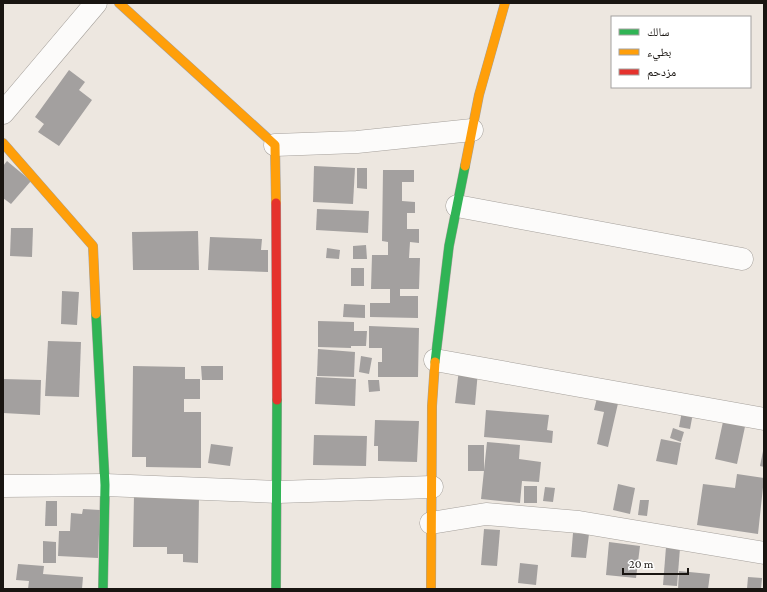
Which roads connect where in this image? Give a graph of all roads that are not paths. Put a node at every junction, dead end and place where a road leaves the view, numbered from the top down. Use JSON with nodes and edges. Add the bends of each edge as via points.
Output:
{"nodes":[{"id":1,"x":96,"y":3,"type":"edge"},
{"id":2,"x":119,"y":3,"type":"edge"},
{"id":3,"x":505,"y":3,"type":"edge"},
{"id":4,"x":3,"y":113,"type":"edge"},
{"id":5,"x":472,"y":130,"type":"junction"},
{"id":6,"x":3,"y":142,"type":"edge"},
{"id":7,"x":276,"y":145,"type":"junction"},
{"id":8,"x":457,"y":206,"type":"junction"},
{"id":9,"x":742,"y":259,"type":"dead end"},
{"id":10,"x":435,"y":360,"type":"junction"},
{"id":11,"x":764,"y":419,"type":"edge"},
{"id":12,"x":105,"y":485,"type":"junction"},
{"id":13,"x":3,"y":486,"type":"edge"},
{"id":14,"x":432,"y":487,"type":"junction"},
{"id":15,"x":278,"y":492,"type":"junction"},
{"id":16,"x":431,"y":523,"type":"junction"},
{"id":17,"x":764,"y":553,"type":"edge"},
{"id":18,"x":103,"y":589,"type":"edge"},
{"id":19,"x":276,"y":589,"type":"edge"},
{"id":20,"x":431,"y":589,"type":"edge"}],
"edges":[{"from":1,"to":4,"type":"street"},
{"from":2,"to":7,"type":"street"},
{"from":3,"to":5,"type":"street","via":[[479,95]]},
{"from":5,"to":7,"type":"street","via":[[358,142]]},
{"from":5,"to":8,"type":"street"},
{"from":6,"to":12,"type":"street","via":[[93,246]]},
{"from":7,"to":15,"type":"street"},
{"from":8,"to":9,"type":"street"},
{"from":8,"to":10,"type":"street","via":[[449,246]]},
{"from":10,"to":11,"type":"street"},
{"from":10,"to":14,"type":"street"},
{"from":12,"to":13,"type":"street"},
{"from":12,"to":15,"type":"street"},
{"from":12,"to":18,"type":"street"},
{"from":14,"to":15,"type":"street"},
{"from":14,"to":16,"type":"street"},
{"from":15,"to":19,"type":"street"},
{"from":16,"to":17,"type":"street","via":[[486,514],[579,522]]},
{"from":16,"to":20,"type":"street"}]}
